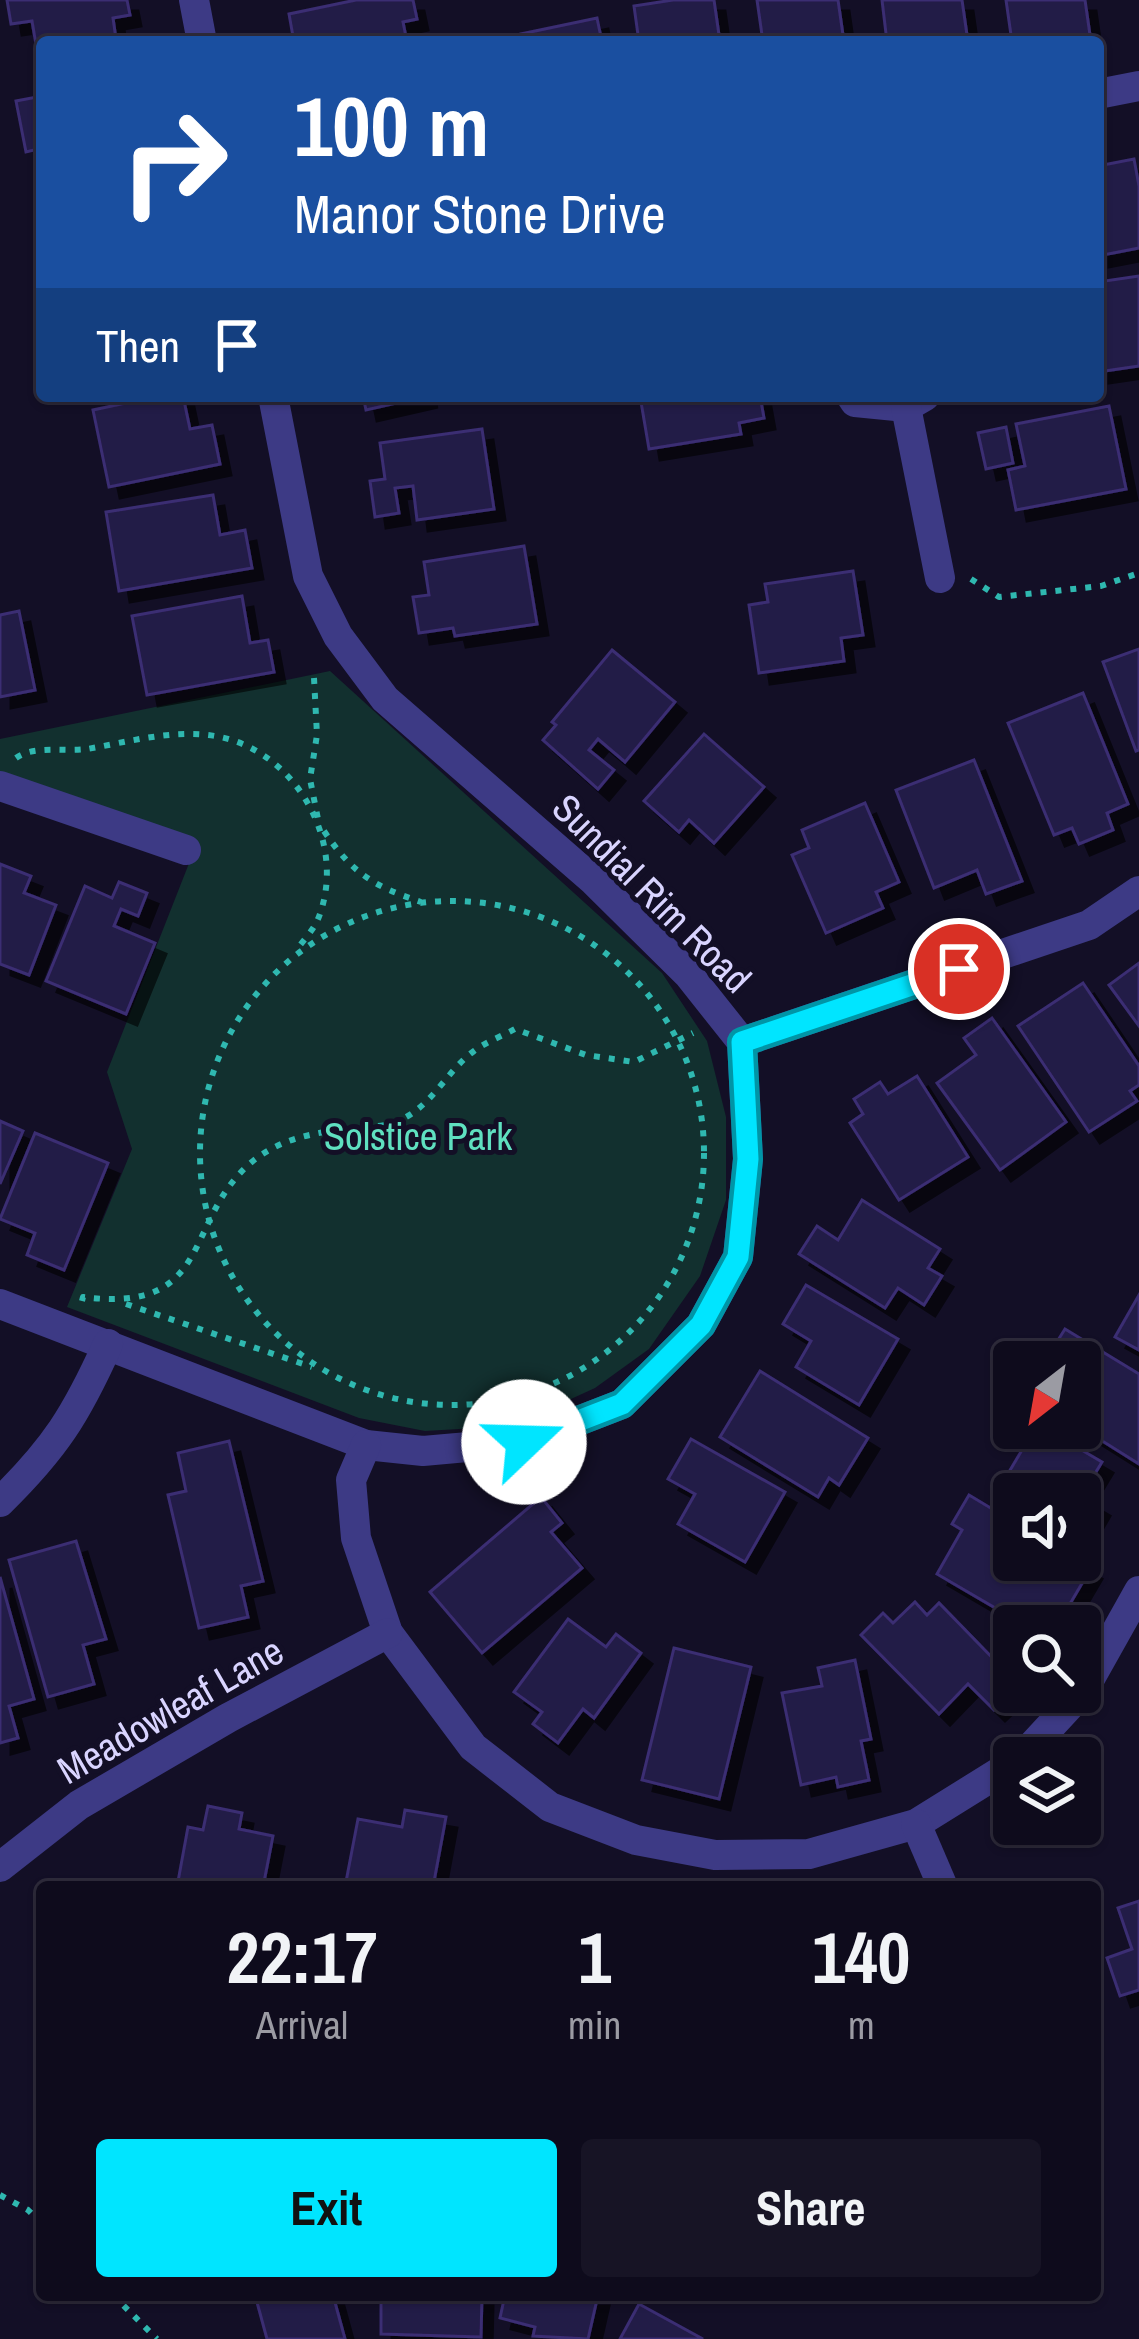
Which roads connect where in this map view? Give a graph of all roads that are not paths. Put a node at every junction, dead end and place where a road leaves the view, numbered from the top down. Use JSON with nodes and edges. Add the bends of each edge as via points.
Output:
{"nodes":[{"id":1,"x":194,"y":0,"type":"edge"},
{"id":2,"x":201,"y":36,"type":"edge"},
{"id":3,"x":1139,"y":86,"type":"edge"},
{"id":4,"x":1104,"y":93,"type":"edge"},
{"id":5,"x":275,"y":402,"type":"edge"},
{"id":6,"x":855,"y":402,"type":"edge"},
{"id":7,"x":916,"y":402,"type":"edge"},
{"id":8,"x":940,"y":578,"type":"road end"},
{"id":9,"x":1,"y":786,"type":"edge"},
{"id":10,"x":186,"y":850,"type":"dead end"},
{"id":11,"x":1139,"y":891,"type":"edge"},
{"id":12,"x":733,"y":1030,"type":"junction"},
{"id":13,"x":0,"y":1304,"type":"edge"},
{"id":14,"x":108,"y":1344,"type":"junction"},
{"id":15,"x":366,"y":1444,"type":"junction"},
{"id":16,"x":0,"y":1502,"type":"edge"},
{"id":17,"x":1139,"y":1591,"type":"edge"},
{"id":18,"x":388,"y":1633,"type":"junction"},
{"id":19,"x":1040,"y":1737,"type":"edge"},
{"id":20,"x":993,"y":1776,"type":"edge"},
{"id":21,"x":916,"y":1824,"type":"junction"},
{"id":22,"x":0,"y":1867,"type":"edge"},
{"id":23,"x":940,"y":1881,"type":"edge"}],
"edges":[{"from":1,"to":2,"type":"street"},
{"from":3,"to":4,"type":"street"},
{"from":5,"to":12,"type":"street","name":"Sundial Rim Road","via":[[308,576],[338,637],[385,698],[594,880]]},
{"from":6,"to":7,"type":"street"},
{"from":7,"to":8,"type":"street"},
{"from":9,"to":10,"type":"street"},
{"from":11,"to":12,"type":"street","via":[[1089,926]]},
{"from":12,"to":15,"type":"street","name":"Sundial Rim Road","via":[[748,1159],[738,1257],[701,1325],[622,1404],[524,1442],[423,1451]]},
{"from":13,"to":14,"type":"street","name":"Sundial Rim Road"},
{"from":14,"to":15,"type":"street","name":"Sundial Rim Road"},
{"from":14,"to":16,"type":"street","via":[[77,1411]]},
{"from":15,"to":18,"type":"street","via":[[351,1480],[356,1538]]},
{"from":17,"to":19,"type":"street","via":[[1083,1691]]},
{"from":18,"to":21,"type":"street","via":[[473,1747],[550,1807],[635,1840],[715,1856],[809,1854]]},
{"from":18,"to":22,"type":"street","name":"Meadowleaf Lane","via":[[79,1804]]},
{"from":20,"to":21,"type":"street"},
{"from":21,"to":23,"type":"street"}]}
